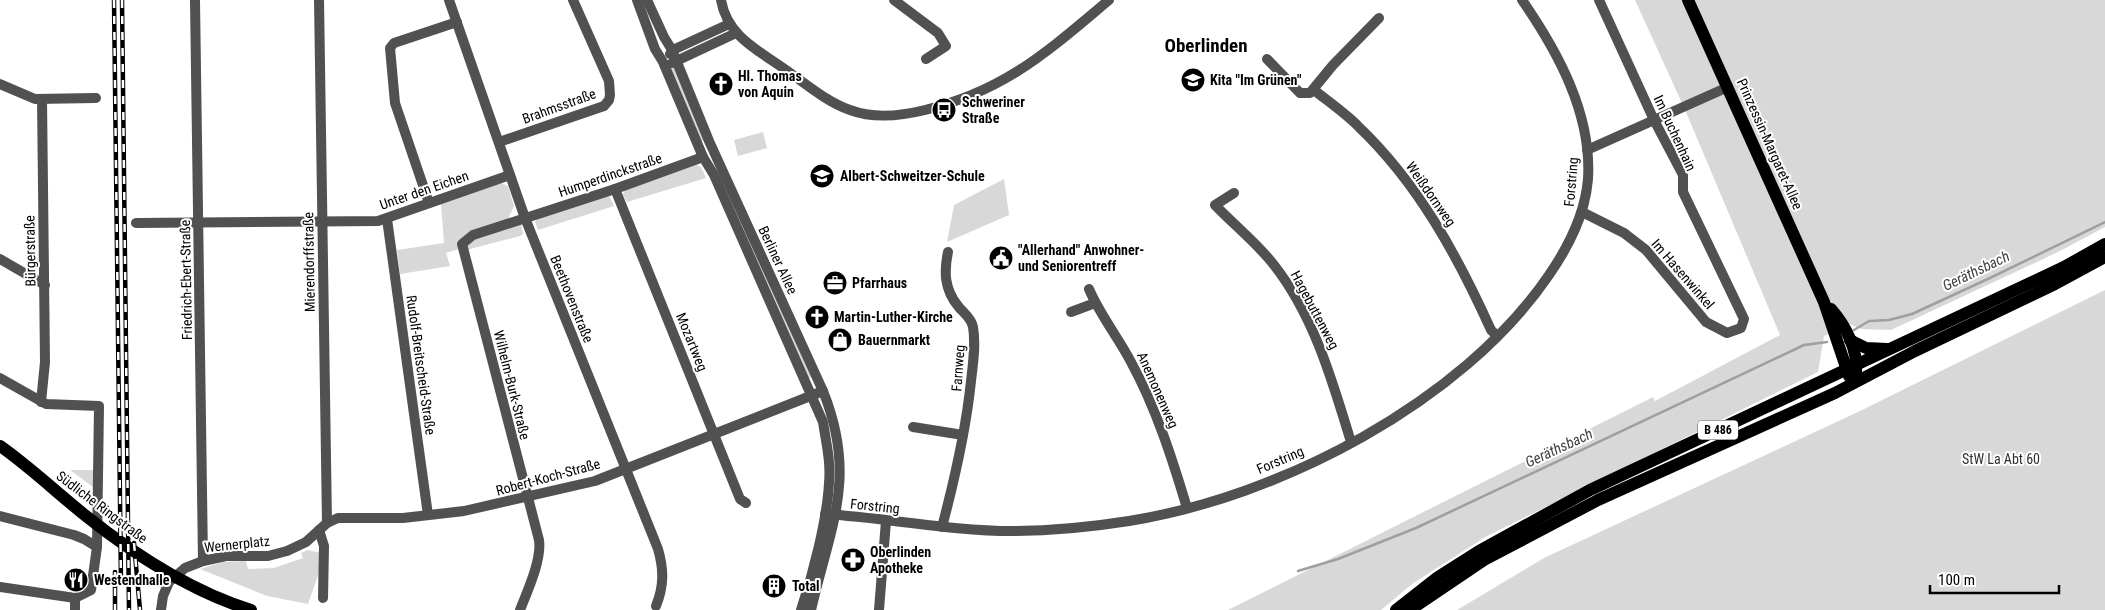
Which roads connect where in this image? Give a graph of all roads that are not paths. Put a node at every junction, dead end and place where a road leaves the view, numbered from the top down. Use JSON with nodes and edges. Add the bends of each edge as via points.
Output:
{"nodes":[{"id":1,"x":195,"y":0,"type":"edge"},
{"id":2,"x":319,"y":0,"type":"edge"},
{"id":3,"x":449,"y":0,"type":"edge"},
{"id":4,"x":573,"y":0,"type":"edge"},
{"id":5,"x":637,"y":0,"type":"edge"},
{"id":6,"x":647,"y":0,"type":"edge"},
{"id":7,"x":721,"y":0,"type":"edge"},
{"id":8,"x":894,"y":0,"type":"edge"},
{"id":9,"x":1109,"y":0,"type":"edge"},
{"id":10,"x":1522,"y":0,"type":"edge"},
{"id":11,"x":1598,"y":0,"type":"edge"},
{"id":12,"x":1688,"y":0,"type":"edge"},
{"id":13,"x":1379,"y":18,"type":"dead end"},
{"id":14,"x":457,"y":22,"type":"junction"},
{"id":15,"x":729,"y":24,"type":"junction"},
{"id":16,"x":736,"y":33,"type":"junction"},
{"id":17,"x":672,"y":50,"type":"junction"},
{"id":18,"x":1267,"y":58,"type":"dead end"},
{"id":19,"x":926,"y":60,"type":"dead end"},
{"id":20,"x":677,"y":61,"type":"junction"},
{"id":21,"x":664,"y":64,"type":"junction"},
{"id":22,"x":0,"y":84,"type":"edge"},
{"id":23,"x":1728,"y":87,"type":"junction"},
{"id":24,"x":1314,"y":90,"type":"junction"},
{"id":25,"x":96,"y":98,"type":"dead end"},
{"id":26,"x":42,"y":99,"type":"junction"},
{"id":27,"x":1654,"y":120,"type":"junction"},
{"id":28,"x":499,"y":142,"type":"junction"},
{"id":29,"x":1587,"y":150,"type":"junction"},
{"id":30,"x":703,"y":157,"type":"junction"},
{"id":31,"x":510,"y":175,"type":"junction"},
{"id":32,"x":615,"y":189,"type":"junction"},
{"id":33,"x":1234,"y":193,"type":"dead end"},
{"id":34,"x":430,"y":203,"type":"junction"},
{"id":35,"x":1582,"y":212,"type":"junction"},
{"id":36,"x":525,"y":218,"type":"junction"},
{"id":37,"x":387,"y":219,"type":"junction"},
{"id":38,"x":199,"y":222,"type":"junction"},
{"id":39,"x":323,"y":222,"type":"junction"},
{"id":40,"x":136,"y":224,"type":"dead end"},
{"id":41,"x":2105,"y":244,"type":"edge"},
{"id":42,"x":948,"y":252,"type":"dead end"},
{"id":43,"x":2105,"y":257,"type":"edge"},
{"id":44,"x":0,"y":259,"type":"edge"},
{"id":45,"x":44,"y":285,"type":"junction"},
{"id":46,"x":1090,"y":289,"type":"dead end"},
{"id":47,"x":1824,"y":302,"type":"junction"},
{"id":48,"x":1095,"y":303,"type":"junction"},
{"id":49,"x":1071,"y":312,"type":"dead end"},
{"id":50,"x":1738,"y":331,"type":"joint"},
{"id":51,"x":1497,"y":336,"type":"junction"},
{"id":52,"x":1850,"y":340,"type":"junction"},
{"id":53,"x":1890,"y":349,"type":"junction"},
{"id":54,"x":1851,"y":367,"type":"junction"},
{"id":55,"x":0,"y":378,"type":"edge"},
{"id":56,"x":1852,"y":384,"type":"junction"},
{"id":57,"x":823,"y":391,"type":"junction"},
{"id":58,"x":812,"y":395,"type":"junction"},
{"id":59,"x":41,"y":402,"type":"junction"},
{"id":60,"x":913,"y":427,"type":"dead end"},
{"id":61,"x":714,"y":434,"type":"junction"},
{"id":62,"x":963,"y":435,"type":"junction"},
{"id":63,"x":1351,"y":442,"type":"junction"},
{"id":64,"x":0,"y":446,"type":"edge"},
{"id":65,"x":625,"y":469,"type":"junction"},
{"id":66,"x":527,"y":498,"type":"junction"},
{"id":67,"x":746,"y":503,"type":"dead end"},
{"id":68,"x":1187,"y":508,"type":"junction"},
{"id":69,"x":825,"y":514,"type":"junction"},
{"id":70,"x":428,"y":515,"type":"junction"},
{"id":71,"x":836,"y":515,"type":"junction"},
{"id":72,"x":0,"y":516,"type":"edge"},
{"id":73,"x":886,"y":521,"type":"junction"},
{"id":74,"x":328,"y":523,"type":"junction"},
{"id":75,"x":942,"y":527,"type":"junction"},
{"id":76,"x":319,"y":530,"type":"junction"},
{"id":77,"x":97,"y":547,"type":"junction"},
{"id":78,"x":204,"y":561,"type":"junction"},
{"id":79,"x":817,"y":568,"type":"junction"},
{"id":80,"x":0,"y":587,"type":"edge"},
{"id":81,"x":75,"y":598,"type":"junction"},
{"id":82,"x":323,"y":598,"type":"dead end"},
{"id":83,"x":525,"y":598,"type":"junction"},
{"id":84,"x":656,"y":606,"type":"dead end"},
{"id":85,"x":161,"y":607,"type":"edge"},
{"id":86,"x":75,"y":610,"type":"edge"},
{"id":87,"x":251,"y":610,"type":"edge"},
{"id":88,"x":520,"y":610,"type":"edge"},
{"id":89,"x":526,"y":610,"type":"edge"},
{"id":90,"x":801,"y":610,"type":"edge"},
{"id":91,"x":811,"y":610,"type":"edge"},
{"id":92,"x":879,"y":610,"type":"edge"},
{"id":93,"x":1396,"y":610,"type":"edge"},
{"id":94,"x":1410,"y":610,"type":"edge"}],
"edges":[{"from":1,"to":38,"type":"street","name":"Friedrich-Ebert-Straße"},
{"from":2,"to":39,"type":"street","name":"Mierendorffstraße"},
{"from":3,"to":14,"type":"street","name":"Beethovenstraße"},
{"from":4,"to":28,"type":"street","name":"Brahmsstraße","via":[[609,81],[609,100],[604,106]]},
{"from":5,"to":21,"type":"street","name":"Berliner Allee"},
{"from":6,"to":17,"type":"street","name":"Berliner Allee"},
{"from":7,"to":15,"type":"street"},
{"from":8,"to":19,"type":"street","via":[[944,40],[946,46]]},
{"from":9,"to":16,"type":"street","via":[[1054,47],[1009,77],[953,103],[901,115],[876,116],[843,108]]},
{"from":10,"to":29,"type":"street","name":"Forstring","via":[[1576,98]]},
{"from":11,"to":27,"type":"street","name":"Im Buchenhain"},
{"from":12,"to":23,"type":"main road","name":"Prinzessin-Margaret-Allee"},
{"from":13,"to":24,"type":"street","via":[[1333,65]]},
{"from":14,"to":28,"type":"street","name":"Beethovenstraße"},
{"from":14,"to":34,"type":"street","via":[[394,43],[390,48],[396,103]]},
{"from":15,"to":16,"type":"street"},
{"from":15,"to":17,"type":"street"},
{"from":16,"to":20,"type":"street"},
{"from":17,"to":20,"type":"street","name":"Berliner Allee"},
{"from":17,"to":21,"type":"street"},
{"from":18,"to":24,"type":"street","name":"Weißdornweg","via":[[1300,93]]},
{"from":20,"to":21,"type":"street"},
{"from":20,"to":57,"type":"street","name":"Berliner Allee","via":[[728,184]]},
{"from":21,"to":30,"type":"street","name":"Berliner Allee"},
{"from":22,"to":26,"type":"street"},
{"from":23,"to":27,"type":"street","name":"Forstring"},
{"from":23,"to":47,"type":"main road","name":"Prinzessin-Margaret-Allee"},
{"from":24,"to":51,"type":"street","name":"Weißdornweg","via":[[1366,134],[1418,197],[1450,247],[1491,330]]},
{"from":25,"to":26,"type":"street"},
{"from":26,"to":45,"type":"street","name":"Bürgerstraße"},
{"from":27,"to":29,"type":"street","name":"Forstring"},
{"from":27,"to":50,"type":"street","name":"Im Buchenhain","via":[[1682,175],[1683,192],[1744,319],[1744,325]]},
{"from":28,"to":31,"type":"street","name":"Beethovenstraße"},
{"from":29,"to":35,"type":"street","name":"Forstring","via":[[1588,178]]},
{"from":30,"to":32,"type":"street","name":"Humperdinckstraße"},
{"from":30,"to":58,"type":"street","name":"Berliner Allee"},
{"from":31,"to":34,"type":"street","name":"Unter den Eichen"},
{"from":31,"to":36,"type":"street","name":"Beethovenstraße"},
{"from":32,"to":36,"type":"street","name":"Humperdinckstraße"},
{"from":32,"to":61,"type":"street","name":"Mozartweg"},
{"from":33,"to":63,"type":"street","name":"Hagebuttenweg","via":[[1215,205],[1273,263],[1291,289],[1325,358]]},
{"from":34,"to":37,"type":"street","name":"Unter den Eichen"},
{"from":35,"to":50,"type":"street","name":"Im Hasenwinkel","via":[[1624,233],[1646,250],[1706,322],[1727,333]]},
{"from":35,"to":51,"type":"street","name":"Forstring","via":[[1576,230],[1534,297]]},
{"from":36,"to":65,"type":"street","name":"Beethovenstraße"},
{"from":36,"to":66,"type":"street","name":"Wilhelm-Burk-Straße","via":[[473,236],[462,244]]},
{"from":37,"to":39,"type":"street","name":"Unter den Eichen"},
{"from":37,"to":70,"type":"street","name":"Rudolf-Breitscheid-Straße"},
{"from":38,"to":39,"type":"street","name":"Unter den Eichen"},
{"from":38,"to":40,"type":"street","name":"Unter den Eichen"},
{"from":38,"to":78,"type":"street","name":"Friedrich-Ebert-Straße"},
{"from":39,"to":74,"type":"street","name":"Mierendorffstraße"},
{"from":41,"to":53,"type":"main road","number":"B 486","via":[[2064,267]]},
{"from":42,"to":62,"type":"street","name":"Farnweg","via":[[946,283],[957,305],[970,319],[973,332],[972,369]]},
{"from":43,"to":56,"type":"main road","number":"B 486"},
{"from":44,"to":45,"type":"street"},
{"from":45,"to":59,"type":"street","name":"Bürgerstraße","via":[[45,373]]},
{"from":46,"to":48,"type":"street","name":"Anemonenweg"},
{"from":47,"to":52,"type":"main road","name":"Prinzessin-Margaret-Allee"},
{"from":47,"to":54,"type":"main road","name":"Prinzessin-Margaret-Allee"},
{"from":48,"to":49,"type":"street"},
{"from":48,"to":68,"type":"street","name":"Anemonenweg","via":[[1119,340],[1148,397]]},
{"from":51,"to":63,"type":"street","name":"Forstring","via":[[1460,372],[1424,399]]},
{"from":52,"to":53,"type":"main road","via":[[1866,348]]},
{"from":52,"to":54,"type":"main road","name":"Prinzessin-Margaret-Allee","via":[[1856,353]]},
{"from":53,"to":54,"type":"main road","number":"B 486"},
{"from":54,"to":56,"type":"main road","name":"Prinzessin-Margaret-Allee"},
{"from":54,"to":93,"type":"main road","number":"B 486","via":[[1590,490],[1526,524],[1438,578]]},
{"from":55,"to":59,"type":"street"},
{"from":56,"to":94,"type":"main road","number":"B 486","via":[[1598,500],[1484,560]]},
{"from":57,"to":58,"type":"street","name":"Robert-Koch-Straße"},
{"from":57,"to":71,"type":"street","name":"Berliner Allee","via":[[834,424],[840,458]]},
{"from":58,"to":61,"type":"street","name":"Robert-Koch-Straße"},
{"from":58,"to":69,"type":"street","name":"Berliner Allee","via":[[823,422],[830,466]]},
{"from":59,"to":77,"type":"street","via":[[99,406]]},
{"from":60,"to":62,"type":"street"},
{"from":61,"to":65,"type":"street","name":"Robert-Koch-Straße"},
{"from":61,"to":67,"type":"street","name":"Mozartweg","via":[[740,499]]},
{"from":62,"to":75,"type":"street","name":"Farnweg"},
{"from":63,"to":68,"type":"street","name":"Forstring","via":[[1262,483]]},
{"from":64,"to":87,"type":"main road","name":"Südliche Ringstraße","via":[[133,550],[190,585]]},
{"from":65,"to":66,"type":"street","name":"Robert-Koch-Straße","via":[[595,481]]},
{"from":65,"to":84,"type":"street","name":"Beethovenstraße","via":[[662,564],[663,582]]},
{"from":66,"to":70,"type":"street","name":"Robert-Koch-Straße","via":[[485,508]]},
{"from":66,"to":83,"type":"street","name":"Wilhelm-Burk-Straße","via":[[540,546]]},
{"from":68,"to":75,"type":"street","name":"Forstring","via":[[1131,520],[1054,529],[1011,531]]},
{"from":69,"to":71,"type":"street","name":"Forstring"},
{"from":69,"to":79,"type":"street","name":"Berliner Allee"},
{"from":70,"to":74,"type":"street","name":"Robert-Koch-Straße","via":[[346,517]]},
{"from":71,"to":73,"type":"street","name":"Forstring"},
{"from":71,"to":79,"type":"street","name":"Berliner Allee"},
{"from":72,"to":77,"type":"street","via":[[84,539]]},
{"from":73,"to":75,"type":"street","name":"Forstring"},
{"from":73,"to":92,"type":"street"},
{"from":74,"to":76,"type":"street","name":"Wernerplatz"},
{"from":76,"to":78,"type":"street","name":"Wernerplatz","via":[[306,542],[280,554],[226,556]]},
{"from":76,"to":82,"type":"street","via":[[324,546]]},
{"from":77,"to":81,"type":"street","via":[[91,590]]},
{"from":78,"to":85,"type":"street","name":"Wernerplatz","via":[[185,568],[173,578],[165,589]]},
{"from":79,"to":90,"type":"street","name":"Berliner Allee"},
{"from":79,"to":91,"type":"street","name":"Berliner Allee"},
{"from":80,"to":81,"type":"street"},
{"from":81,"to":86,"type":"street"},
{"from":83,"to":88,"type":"street","name":"Wilhelm-Burk-Straße"},
{"from":83,"to":89,"type":"street","name":"Wilhelm-Burk-Straße"}]}
